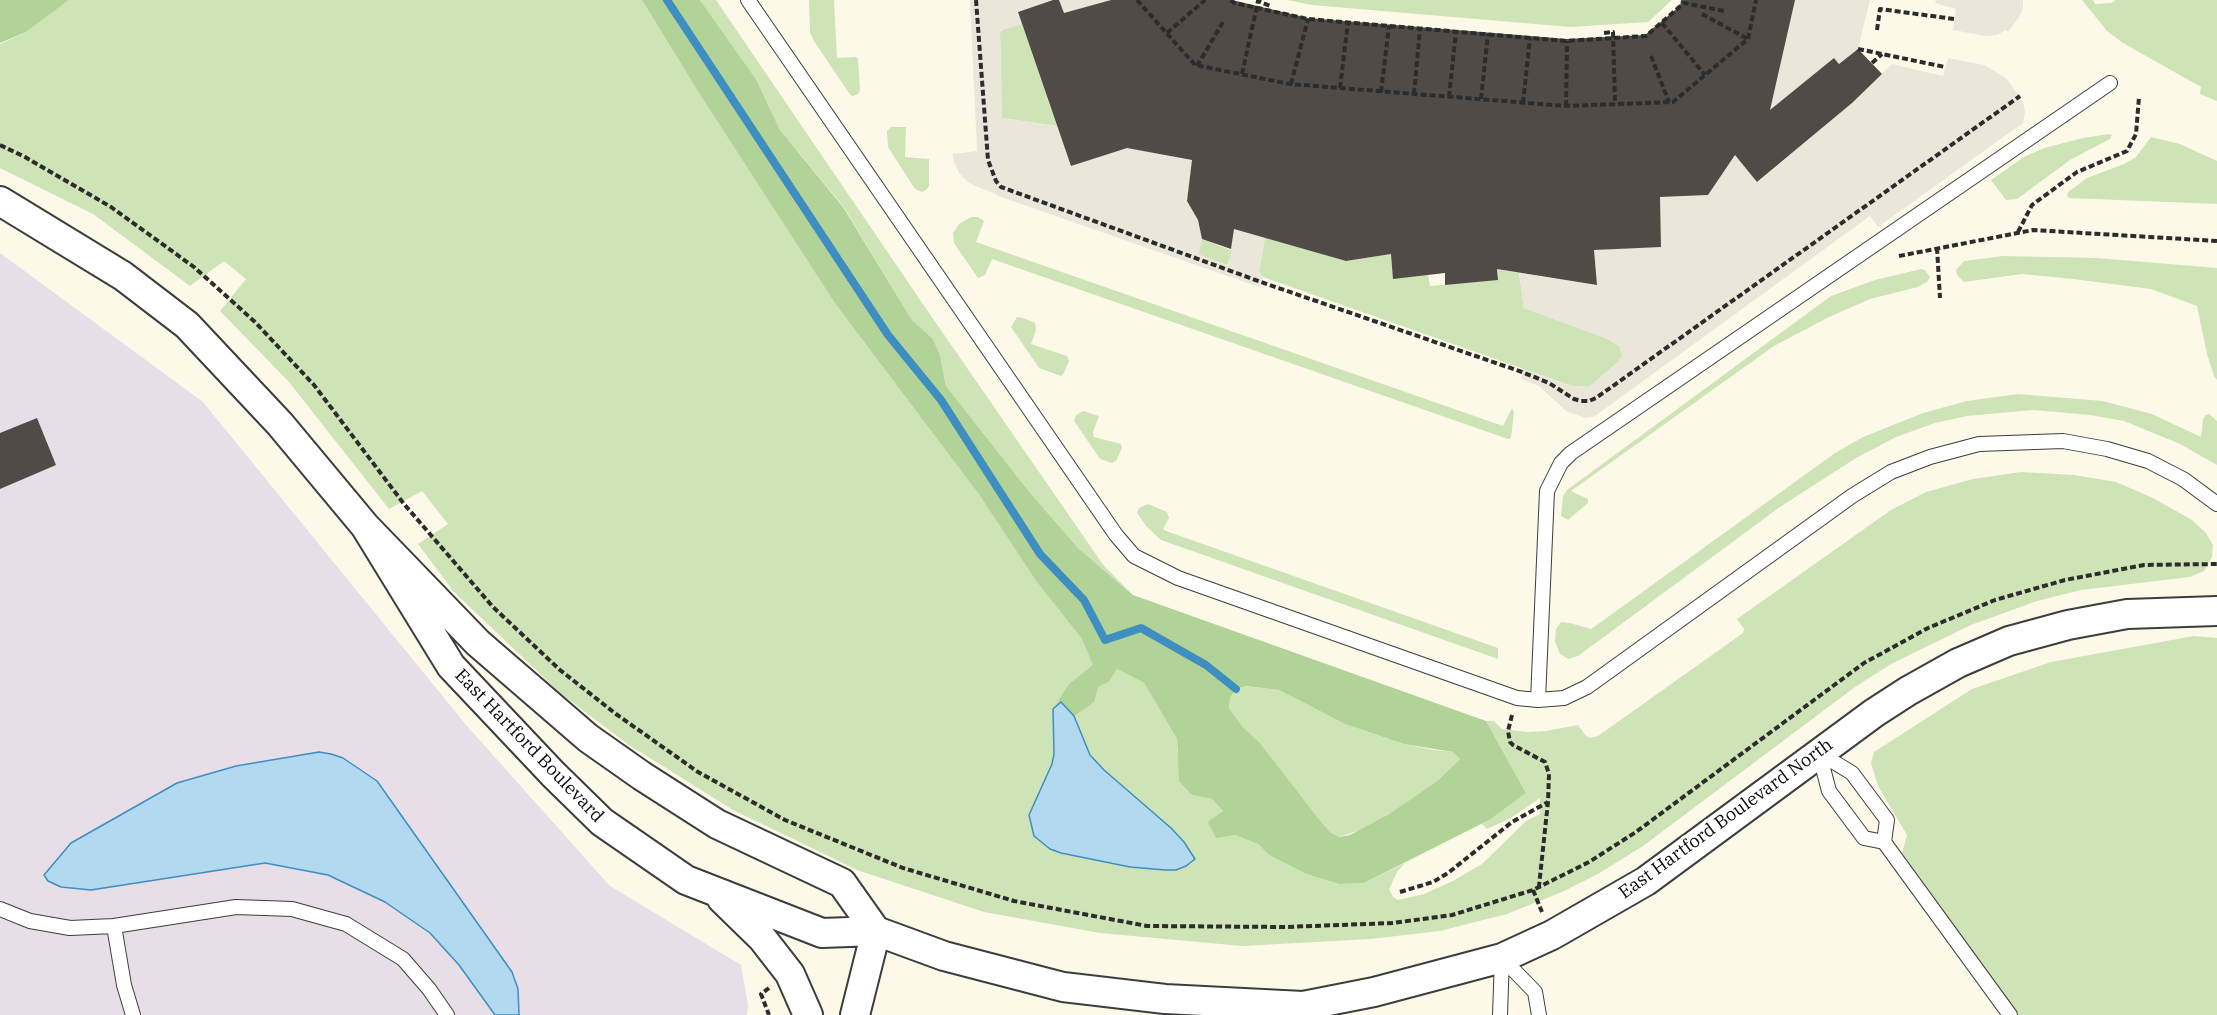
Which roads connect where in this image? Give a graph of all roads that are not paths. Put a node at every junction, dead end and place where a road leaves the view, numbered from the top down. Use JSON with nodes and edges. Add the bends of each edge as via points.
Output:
{"nodes":[{"id":1,"x":748,"y":0,"type":"edge"},
{"id":2,"x":2110,"y":84,"type":"dead end"},
{"id":3,"x":0,"y":201,"type":"edge"},
{"id":4,"x":2217,"y":504,"type":"edge"},
{"id":5,"x":365,"y":526,"type":"junction"},
{"id":6,"x":2217,"y":611,"type":"edge"},
{"id":7,"x":1538,"y":700,"type":"junction"},
{"id":8,"x":1819,"y":753,"type":"junction"},
{"id":9,"x":1884,"y":842,"type":"junction"},
{"id":10,"x":714,"y":891,"type":"junction"},
{"id":11,"x":0,"y":909,"type":"edge"},
{"id":12,"x":114,"y":926,"type":"junction"},
{"id":13,"x":876,"y":931,"type":"junction"},
{"id":14,"x":1502,"y":958,"type":"junction"},
{"id":15,"x":1253,"y":1009,"type":"edge"},
{"id":16,"x":133,"y":1015,"type":"edge"},
{"id":17,"x":447,"y":1015,"type":"edge"},
{"id":18,"x":808,"y":1015,"type":"edge"},
{"id":19,"x":855,"y":1015,"type":"edge"},
{"id":20,"x":1500,"y":1015,"type":"edge"},
{"id":21,"x":1539,"y":1015,"type":"edge"},
{"id":22,"x":2010,"y":1015,"type":"edge"}],
"edges":[{"from":1,"to":7,"type":"lane","via":[[1134,556],[1178,578],[1517,698]]},
{"from":2,"to":7,"type":"lane","via":[[1580,445],[1561,463],[1547,491]]},
{"from":3,"to":5,"type":"street","name":"East Hartford Boulevard","via":[[123,276],[187,325],[280,424]]},
{"from":4,"to":7,"type":"lane","via":[[2183,479],[2148,461],[2063,441],[1979,444],[1930,457],[1891,472],[1852,495],[1587,687],[1564,698]]},
{"from":5,"to":10,"type":"street","name":"East Hartford Boulevard","via":[[451,666],[553,774],[602,822],[686,880]]},
{"from":5,"to":13,"type":"street","name":"East Hartford Boulevard","via":[[478,643],[588,738],[717,824],[842,883]]},
{"from":6,"to":8,"type":"street","name":"East Hartford Boulevard North","via":[[2127,614],[2009,641],[1908,691]]},
{"from":8,"to":9,"type":"lane","via":[[1829,791],[1864,838]]},
{"from":8,"to":9,"type":"lane","via":[[1852,773],[1887,820]]},
{"from":8,"to":14,"type":"street","name":"East Hartford Boulevard North","via":[[1646,881]]},
{"from":9,"to":22,"type":"lane"},
{"from":10,"to":13,"type":"street","name":"East Hartford Boulevard","via":[[822,933]]},
{"from":10,"to":18,"type":"street","via":[[762,938],[790,974]]},
{"from":11,"to":12,"type":"lane","via":[[30,921],[70,928]]},
{"from":12,"to":16,"type":"lane"},
{"from":12,"to":17,"type":"lane","via":[[236,907],[292,909],[346,924],[403,959]]},
{"from":13,"to":15,"type":"street","name":"East Hartford Boulevard North","via":[[944,956],[1063,987]]},
{"from":13,"to":19,"type":"street"},
{"from":14,"to":15,"type":"street","name":"East Hartford Boulevard North","via":[[1374,992],[1303,1006]]},
{"from":14,"to":20,"type":"lane"},
{"from":14,"to":21,"type":"lane","via":[[1535,992]]}]}
